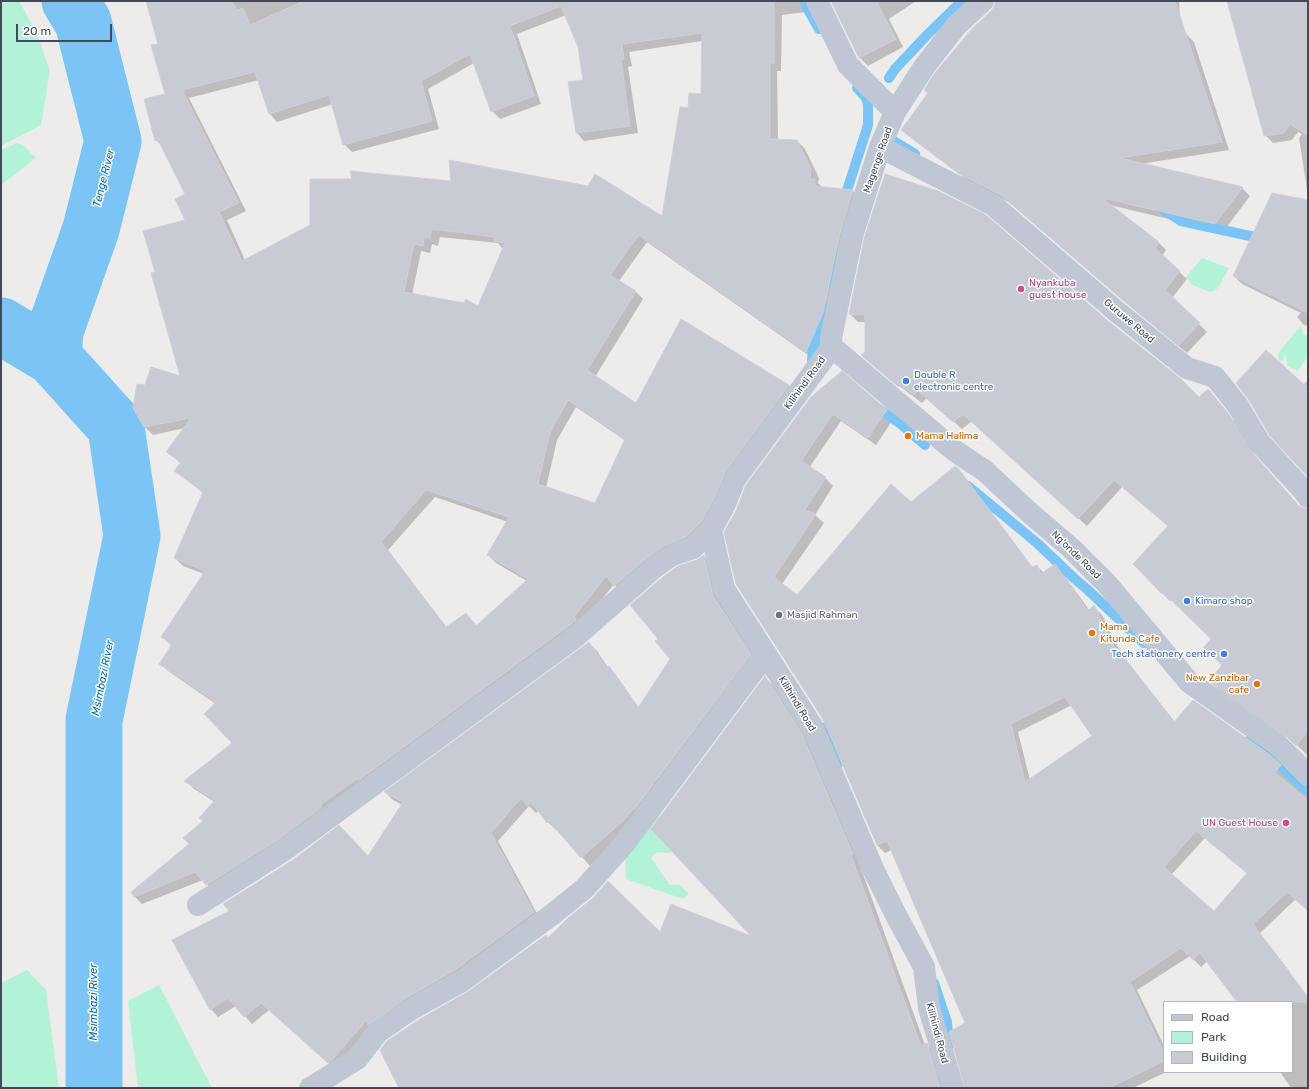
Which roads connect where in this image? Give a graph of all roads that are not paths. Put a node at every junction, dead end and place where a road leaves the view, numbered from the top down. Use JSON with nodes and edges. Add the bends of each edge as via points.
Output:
{"nodes":[{"id":1,"x":817,"y":1,"type":"edge"},
{"id":2,"x":983,"y":1,"type":"edge"},
{"id":3,"x":895,"y":112,"type":"junction"},
{"id":4,"x":880,"y":147,"type":"junction"},
{"id":5,"x":832,"y":347,"type":"junction"},
{"id":6,"x":1308,"y":497,"type":"edge"},
{"id":7,"x":711,"y":530,"type":"junction"},
{"id":8,"x":766,"y":654,"type":"junction"},
{"id":9,"x":1308,"y":775,"type":"edge"},
{"id":10,"x":198,"y":905,"type":"dead end"},
{"id":11,"x":310,"y":1088,"type":"edge"},
{"id":12,"x":953,"y":1088,"type":"edge"}],
"edges":[{"from":1,"to":3,"type":"street","via":[[848,65]]},
{"from":2,"to":3,"type":"street","name":"Magenge Road","via":[[956,26],[924,67]]},
{"from":3,"to":4,"type":"street","name":"Magenge Road"},
{"from":4,"to":5,"type":"street","name":"Magenge Road","via":[[852,236],[831,338]]},
{"from":4,"to":6,"type":"street","name":"Guruwe Road","via":[[993,205],[1116,311],[1187,368],[1215,377],[1238,406],[1260,444]]},
{"from":5,"to":7,"type":"street","name":"Kilihindi Road","via":[[735,479]]},
{"from":5,"to":9,"type":"street","name":"Ng'onde Road","via":[[955,451],[985,471],[1072,548],[1190,682],[1278,745]]},
{"from":7,"to":8,"type":"street","name":"Kilihindi Road","via":[[724,589]]},
{"from":7,"to":10,"type":"street","via":[[693,548],[672,555],[655,567],[574,638],[305,834]]},
{"from":8,"to":11,"type":"street","via":[[625,843],[585,888],[554,914],[462,981],[413,1008],[378,1032],[357,1059]]},
{"from":8,"to":12,"type":"street","name":"Kilihindi Road","via":[[812,726],[874,871],[924,967],[929,1008]]}]}
